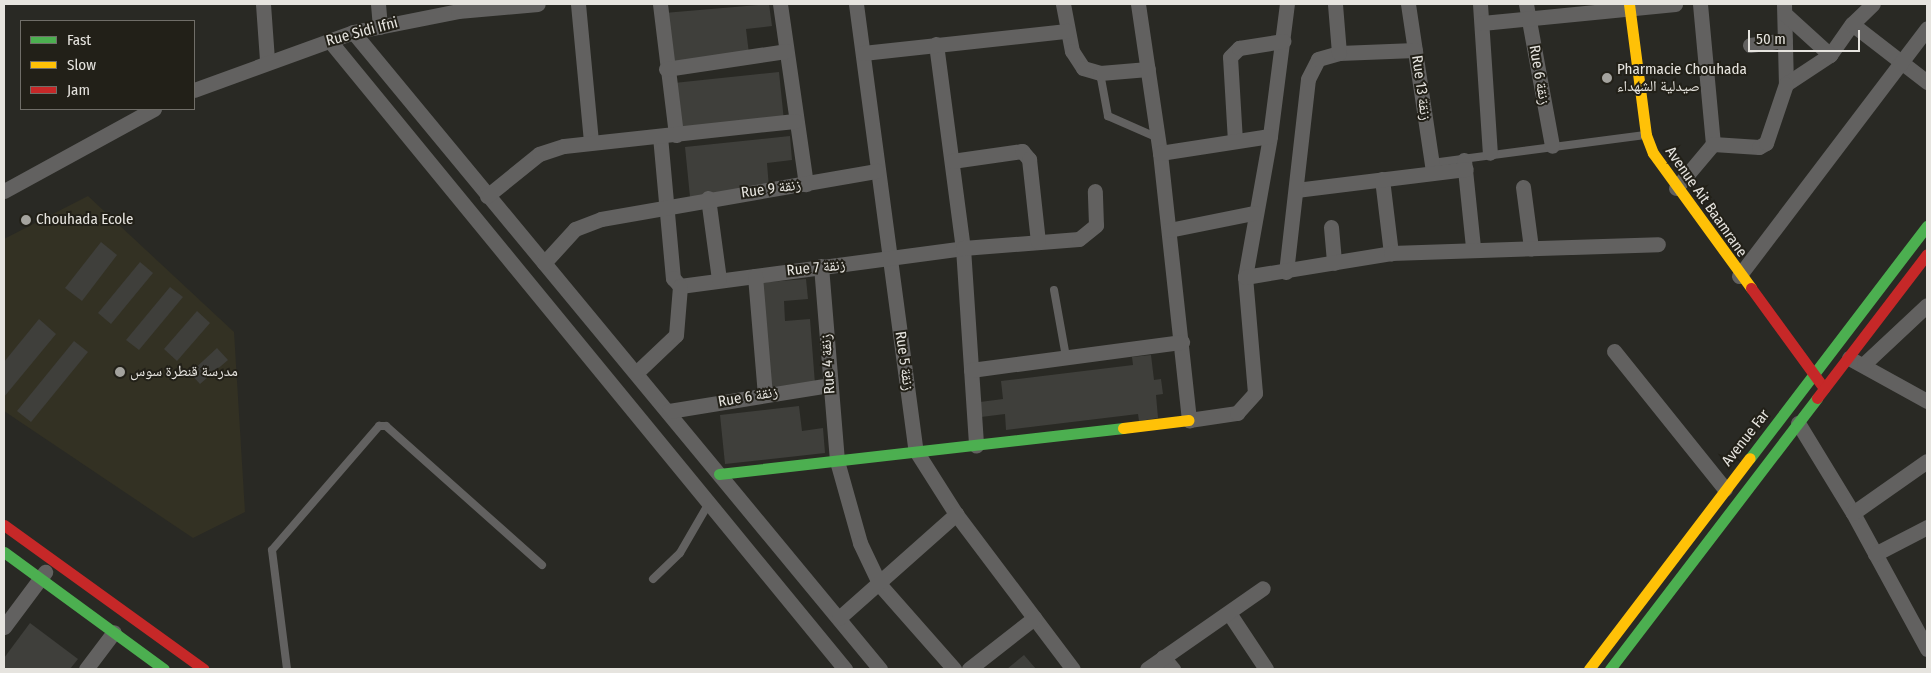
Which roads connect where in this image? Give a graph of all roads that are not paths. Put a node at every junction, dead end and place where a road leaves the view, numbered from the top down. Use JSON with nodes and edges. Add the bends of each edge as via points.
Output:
{"nodes":[{"id":1,"x":263,"y":4,"type":"edge"},
{"id":2,"x":378,"y":4,"type":"edge"},
{"id":3,"x":530,"y":4,"type":"edge"},
{"id":4,"x":578,"y":4,"type":"edge"},
{"id":5,"x":660,"y":4,"type":"edge"},
{"id":6,"x":780,"y":4,"type":"edge"},
{"id":7,"x":856,"y":4,"type":"edge"},
{"id":8,"x":1062,"y":4,"type":"edge"},
{"id":9,"x":1138,"y":4,"type":"edge"},
{"id":10,"x":1287,"y":4,"type":"edge"},
{"id":11,"x":1335,"y":4,"type":"edge"},
{"id":12,"x":1408,"y":4,"type":"edge"},
{"id":13,"x":1480,"y":4,"type":"edge"},
{"id":14,"x":1675,"y":4,"type":"edge"},
{"id":15,"x":1700,"y":4,"type":"edge"},
{"id":16,"x":1873,"y":4,"type":"edge"},
{"id":17,"x":1630,"y":7,"type":"edge"},
{"id":18,"x":1785,"y":9,"type":"edge"},
{"id":19,"x":1527,"y":10,"type":"edge"},
{"id":20,"x":1482,"y":23,"type":"junction"},
{"id":21,"x":1852,"y":24,"type":"junction"},
{"id":22,"x":380,"y":27,"type":"junction"},
{"id":23,"x":1927,"y":28,"type":"edge"},
{"id":24,"x":1067,"y":31,"type":"junction"},
{"id":25,"x":354,"y":32,"type":"junction"},
{"id":26,"x":329,"y":40,"type":"junction"},
{"id":27,"x":1283,"y":40,"type":"junction"},
{"id":28,"x":1784,"y":40,"type":"junction"},
{"id":29,"x":936,"y":44,"type":"junction"},
{"id":30,"x":1750,"y":45,"type":"dead end"},
{"id":31,"x":1415,"y":50,"type":"junction"},
{"id":32,"x":786,"y":51,"type":"junction"},
{"id":33,"x":863,"y":53,"type":"junction"},
{"id":34,"x":1338,"y":53,"type":"junction"},
{"id":35,"x":1830,"y":55,"type":"junction"},
{"id":36,"x":267,"y":60,"type":"junction"},
{"id":37,"x":1901,"y":61,"type":"junction"},
{"id":38,"x":1148,"y":68,"type":"junction"},
{"id":39,"x":666,"y":69,"type":"junction"},
{"id":40,"x":1100,"y":73,"type":"junction"},
{"id":41,"x":1927,"y":82,"type":"edge"},
{"id":42,"x":1786,"y":84,"type":"junction"},
{"id":43,"x":195,"y":90,"type":"edge"},
{"id":44,"x":152,"y":110,"type":"edge"},
{"id":45,"x":795,"y":121,"type":"junction"},
{"id":46,"x":676,"y":135,"type":"junction"},
{"id":47,"x":1646,"y":135,"type":"junction"},
{"id":48,"x":660,"y":136,"type":"junction"},
{"id":49,"x":1270,"y":136,"type":"junction"},
{"id":50,"x":1235,"y":141,"type":"junction"},
{"id":51,"x":591,"y":142,"type":"junction"},
{"id":52,"x":1714,"y":144,"type":"junction"},
{"id":53,"x":1159,"y":146,"type":"junction"},
{"id":54,"x":1552,"y":146,"type":"junction"},
{"id":55,"x":1490,"y":153,"type":"junction"},
{"id":56,"x":952,"y":161,"type":"junction"},
{"id":57,"x":1465,"y":164,"type":"junction"},
{"id":58,"x":1433,"y":168,"type":"junction"},
{"id":59,"x":877,"y":171,"type":"junction"},
{"id":60,"x":1382,"y":179,"type":"junction"},
{"id":61,"x":806,"y":184,"type":"junction"},
{"id":62,"x":1523,"y":187,"type":"dead end"},
{"id":63,"x":1676,"y":188,"type":"junction"},
{"id":64,"x":1296,"y":190,"type":"junction"},
{"id":65,"x":4,"y":191,"type":"edge"},
{"id":66,"x":1095,"y":191,"type":"dead end"},
{"id":67,"x":487,"y":196,"type":"junction"},
{"id":68,"x":708,"y":198,"type":"junction"},
{"id":69,"x":665,"y":207,"type":"junction"},
{"id":70,"x":1253,"y":213,"type":"junction"},
{"id":71,"x":1927,"y":226,"type":"edge"},
{"id":72,"x":1332,"y":227,"type":"dead end"},
{"id":73,"x":1169,"y":230,"type":"junction"},
{"id":74,"x":1038,"y":242,"type":"junction"},
{"id":75,"x":1658,"y":244,"type":"dead end"},
{"id":76,"x":963,"y":248,"type":"junction"},
{"id":77,"x":1474,"y":248,"type":"junction"},
{"id":78,"x":1531,"y":248,"type":"junction"},
{"id":79,"x":1391,"y":253,"type":"junction"},
{"id":80,"x":1927,"y":254,"type":"edge"},
{"id":81,"x":890,"y":260,"type":"junction"},
{"id":82,"x":544,"y":263,"type":"junction"},
{"id":83,"x":1334,"y":263,"type":"junction"},
{"id":84,"x":821,"y":266,"type":"junction"},
{"id":85,"x":1286,"y":272,"type":"junction"},
{"id":86,"x":755,"y":276,"type":"junction"},
{"id":87,"x":1739,"y":276,"type":"junction"},
{"id":88,"x":1245,"y":277,"type":"junction"},
{"id":89,"x":719,"y":279,"type":"junction"},
{"id":90,"x":676,"y":282,"type":"junction"},
{"id":91,"x":1054,"y":290,"type":"dead end"},
{"id":92,"x":1927,"y":305,"type":"edge"},
{"id":93,"x":1182,"y":342,"type":"junction"},
{"id":94,"x":1614,"y":351,"type":"dead end"},
{"id":95,"x":1066,"y":357,"type":"junction"},
{"id":96,"x":1849,"y":358,"type":"junction"},
{"id":97,"x":1864,"y":364,"type":"junction"},
{"id":98,"x":971,"y":370,"type":"junction"},
{"id":99,"x":636,"y":372,"type":"junction"},
{"id":100,"x":1812,"y":375,"type":"junction"},
{"id":101,"x":829,"y":385,"type":"junction"},
{"id":102,"x":1826,"y":390,"type":"junction"},
{"id":103,"x":765,"y":394,"type":"junction"},
{"id":104,"x":1927,"y":401,"type":"edge"},
{"id":105,"x":669,"y":411,"type":"junction"},
{"id":106,"x":1190,"y":420,"type":"junction"},
{"id":107,"x":1798,"y":423,"type":"junction"},
{"id":108,"x":976,"y":446,"type":"junction"},
{"id":109,"x":916,"y":451,"type":"junction"},
{"id":110,"x":837,"y":461,"type":"junction"},
{"id":111,"x":1927,"y":461,"type":"edge"},
{"id":112,"x":719,"y":474,"type":"junction"},
{"id":113,"x":1725,"y":489,"type":"junction"},
{"id":114,"x":709,"y":503,"type":"junction"},
{"id":115,"x":1854,"y":513,"type":"junction"},
{"id":116,"x":956,"y":514,"type":"junction"},
{"id":117,"x":4,"y":525,"type":"edge"},
{"id":118,"x":1927,"y":527,"type":"edge"},
{"id":119,"x":4,"y":552,"type":"edge"},
{"id":120,"x":1875,"y":554,"type":"junction"},
{"id":121,"x":53,"y":561,"type":"junction"},
{"id":122,"x":542,"y":565,"type":"dead end"},
{"id":123,"x":40,"y":578,"type":"junction"},
{"id":124,"x":653,"y":579,"type":"dead end"},
{"id":125,"x":880,"y":585,"type":"junction"},
{"id":126,"x":1263,"y":588,"type":"dead end"},
{"id":127,"x":1229,"y":613,"type":"junction"},
{"id":128,"x":839,"y":618,"type":"junction"},
{"id":129,"x":1034,"y":618,"type":"junction"},
{"id":130,"x":4,"y":626,"type":"edge"},
{"id":131,"x":114,"y":632,"type":"junction"},
{"id":132,"x":1927,"y":649,"type":"edge"},
{"id":133,"x":1163,"y":656,"type":"junction"},
{"id":134,"x":86,"y":669,"type":"edge"},
{"id":135,"x":164,"y":669,"type":"edge"},
{"id":136,"x":204,"y":669,"type":"edge"},
{"id":137,"x":287,"y":669,"type":"edge"},
{"id":138,"x":845,"y":669,"type":"edge"},
{"id":139,"x":880,"y":669,"type":"edge"},
{"id":140,"x":954,"y":669,"type":"edge"},
{"id":141,"x":968,"y":669,"type":"edge"},
{"id":142,"x":1073,"y":669,"type":"edge"},
{"id":143,"x":1146,"y":669,"type":"edge"},
{"id":144,"x":1173,"y":669,"type":"edge"},
{"id":145,"x":1266,"y":669,"type":"edge"},
{"id":146,"x":1589,"y":669,"type":"edge"},
{"id":147,"x":1610,"y":669,"type":"edge"}],
"edges":[{"from":1,"to":36,"type":"street"},
{"from":2,"to":22,"type":"street"},
{"from":3,"to":22,"type":"street","name":"Rue Sidi Ifni","via":[[458,11]]},
{"from":4,"to":51,"type":"street"},
{"from":5,"to":39,"type":"street"},
{"from":6,"to":32,"type":"street"},
{"from":7,"to":33,"type":"street","name":"Rue 5 زنقة"},
{"from":8,"to":24,"type":"street"},
{"from":9,"to":38,"type":"street"},
{"from":10,"to":27,"type":"street"},
{"from":11,"to":34,"type":"street"},
{"from":12,"to":31,"type":"street","name":"Rue 13 زنقة"},
{"from":13,"to":20,"type":"street"},
{"from":14,"to":17,"type":"street"},
{"from":15,"to":52,"type":"street"},
{"from":16,"to":21,"type":"street"},
{"from":17,"to":19,"type":"street"},
{"from":17,"to":47,"type":"street","name":"Avenue Ait Baamrane"},
{"from":18,"to":28,"type":"street"},
{"from":18,"to":35,"type":"street"},
{"from":19,"to":20,"type":"street"},
{"from":19,"to":54,"type":"street","name":"Rue 6 زنقة"},
{"from":20,"to":55,"type":"street"},
{"from":21,"to":35,"type":"street"},
{"from":21,"to":37,"type":"street"},
{"from":22,"to":25,"type":"street","name":"Rue Sidi Ifni"},
{"from":23,"to":37,"type":"street"},
{"from":24,"to":29,"type":"street"},
{"from":24,"to":40,"type":"street","via":[[1083,68]]},
{"from":25,"to":26,"type":"street","name":"Rue Sidi Ifni"},
{"from":25,"to":67,"type":"street"},
{"from":26,"to":36,"type":"street","name":"Rue Sidi Ifni"},
{"from":26,"to":114,"type":"street"},
{"from":27,"to":49,"type":"street"},
{"from":27,"to":50,"type":"street","via":[[1239,48],[1230,57]]},
{"from":28,"to":30,"type":"street"},
{"from":28,"to":42,"type":"street"},
{"from":29,"to":33,"type":"street"},
{"from":29,"to":56,"type":"street"},
{"from":31,"to":34,"type":"street"},
{"from":31,"to":58,"type":"street","name":"Rue 13 زنقة"},
{"from":32,"to":39,"type":"street"},
{"from":32,"to":45,"type":"street"},
{"from":33,"to":59,"type":"street","name":"Rue 5 زنقة"},
{"from":34,"to":64,"type":"street","via":[[1318,59],[1311,67]]},
{"from":35,"to":42,"type":"street"},
{"from":36,"to":43,"type":"street","name":"Rue Sidi Ifni"},
{"from":37,"to":41,"type":"street"},
{"from":37,"to":87,"type":"street"},
{"from":38,"to":40,"type":"street"},
{"from":38,"to":53,"type":"street"},
{"from":39,"to":46,"type":"street"},
{"from":40,"to":53,"type":"lane","via":[[1108,116]]},
{"from":42,"to":52,"type":"street","via":[[1763,146]]},
{"from":44,"to":65,"type":"street"},
{"from":45,"to":46,"type":"street"},
{"from":45,"to":61,"type":"street"},
{"from":46,"to":48,"type":"street"},
{"from":47,"to":54,"type":"lane"},
{"from":47,"to":63,"type":"street","name":"Avenue Ait Baamrane"},
{"from":48,"to":51,"type":"street"},
{"from":48,"to":69,"type":"street"},
{"from":49,"to":50,"type":"street"},
{"from":49,"to":70,"type":"street"},
{"from":50,"to":53,"type":"street"},
{"from":51,"to":67,"type":"street","via":[[539,154]]},
{"from":52,"to":63,"type":"street"},
{"from":53,"to":73,"type":"street"},
{"from":54,"to":55,"type":"lane"},
{"from":55,"to":57,"type":"lane"},
{"from":56,"to":74,"type":"street","via":[[1022,151],[1029,159]]},
{"from":56,"to":76,"type":"street"},
{"from":57,"to":58,"type":"street"},
{"from":57,"to":77,"type":"street"},
{"from":58,"to":60,"type":"street"},
{"from":59,"to":61,"type":"street","name":"Rue 9 زنقة"},
{"from":59,"to":81,"type":"street","name":"Rue 5 زنقة"},
{"from":60,"to":64,"type":"street"},
{"from":60,"to":79,"type":"street"},
{"from":61,"to":68,"type":"street","name":"Rue 9 زنقة"},
{"from":62,"to":78,"type":"street"},
{"from":63,"to":87,"type":"street","name":"Avenue Ait Baamrane"},
{"from":64,"to":85,"type":"street"},
{"from":66,"to":74,"type":"street","name":"Rue 7 زنقة","via":[[1096,220],[1090,234]]},
{"from":67,"to":82,"type":"street"},
{"from":68,"to":69,"type":"street","name":"Rue 9 زنقة"},
{"from":68,"to":89,"type":"street"},
{"from":69,"to":82,"type":"street","via":[[586,224],[568,236]]},
{"from":69,"to":90,"type":"street"},
{"from":70,"to":73,"type":"street"},
{"from":70,"to":88,"type":"street"},
{"from":71,"to":100,"type":"street","name":"Avenue Far"},
{"from":72,"to":83,"type":"street"},
{"from":73,"to":93,"type":"street"},
{"from":74,"to":76,"type":"street","name":"Rue 7 زنقة"},
{"from":75,"to":78,"type":"street"},
{"from":76,"to":81,"type":"street","name":"Rue 7 زنقة"},
{"from":76,"to":98,"type":"street"},
{"from":77,"to":78,"type":"street"},
{"from":77,"to":79,"type":"street"},
{"from":79,"to":83,"type":"street"},
{"from":80,"to":96,"type":"street"},
{"from":81,"to":84,"type":"street","name":"Rue 7 زنقة"},
{"from":81,"to":109,"type":"street","name":"Rue 5 زنقة"},
{"from":82,"to":99,"type":"street"},
{"from":83,"to":85,"type":"street"},
{"from":84,"to":86,"type":"street","name":"Rue 7 زنقة"},
{"from":84,"to":101,"type":"street","name":"Rue 4 زنقة"},
{"from":85,"to":88,"type":"street"},
{"from":86,"to":89,"type":"street","name":"Rue 7 زنقة"},
{"from":86,"to":103,"type":"street"},
{"from":87,"to":100,"type":"street","name":"Avenue Ait Baamrane"},
{"from":88,"to":106,"type":"street","via":[[1256,382],[1252,402],[1237,413]]},
{"from":89,"to":90,"type":"street","name":"Rue 7 زنقة"},
{"from":90,"to":99,"type":"street","via":[[676,335]]},
{"from":91,"to":95,"type":"lane"},
{"from":92,"to":97,"type":"street"},
{"from":93,"to":95,"type":"street"},
{"from":93,"to":106,"type":"street"},
{"from":94,"to":113,"type":"street"},
{"from":95,"to":98,"type":"street"},
{"from":96,"to":97,"type":"street"},
{"from":96,"to":102,"type":"street"},
{"from":97,"to":104,"type":"street"},
{"from":98,"to":108,"type":"street"},
{"from":99,"to":105,"type":"street"},
{"from":100,"to":102,"type":"street","name":"Avenue Ait Baamrane"},
{"from":100,"to":113,"type":"street","name":"Avenue Far"},
{"from":101,"to":103,"type":"street","name":"Rue 6 زنقة"},
{"from":101,"to":110,"type":"street","name":"Rue 4 زنقة"},
{"from":102,"to":107,"type":"street"},
{"from":103,"to":105,"type":"street","name":"Rue 6 زنقة"},
{"from":105,"to":112,"type":"street"},
{"from":106,"to":108,"type":"street"},
{"from":107,"to":115,"type":"street"},
{"from":107,"to":147,"type":"street"},
{"from":108,"to":109,"type":"street"},
{"from":109,"to":110,"type":"street"},
{"from":109,"to":116,"type":"street","name":"Rue 5 زنقة"},
{"from":110,"to":112,"type":"street"},
{"from":110,"to":125,"type":"street","name":"Rue 4 زنقة","via":[[860,543]]},
{"from":111,"to":115,"type":"street"},
{"from":112,"to":128,"type":"street"},
{"from":113,"to":146,"type":"street","name":"Avenue Far"},
{"from":114,"to":124,"type":"lane","via":[[680,553]]},
{"from":114,"to":138,"type":"street"},
{"from":115,"to":120,"type":"street"},
{"from":116,"to":125,"type":"street"},
{"from":116,"to":129,"type":"street","name":"Rue 5 زنقة"},
{"from":117,"to":121,"type":"street"},
{"from":118,"to":120,"type":"street"},
{"from":119,"to":123,"type":"street"},
{"from":120,"to":132,"type":"street"},
{"from":121,"to":123,"type":"street"},
{"from":121,"to":136,"type":"street"},
{"from":122,"to":137,"type":"lane","via":[[386,426],[379,426],[272,550]]},
{"from":123,"to":130,"type":"street"},
{"from":123,"to":131,"type":"street"},
{"from":125,"to":128,"type":"street"},
{"from":125,"to":140,"type":"street","name":"Rue 4 زنقة"},
{"from":126,"to":127,"type":"street"},
{"from":127,"to":133,"type":"street"},
{"from":127,"to":145,"type":"street"},
{"from":128,"to":139,"type":"street"},
{"from":129,"to":141,"type":"street"},
{"from":129,"to":142,"type":"street","name":"Rue 5 زنقة"},
{"from":131,"to":134,"type":"street"},
{"from":131,"to":135,"type":"street"},
{"from":133,"to":143,"type":"street"},
{"from":133,"to":144,"type":"street"}]}
